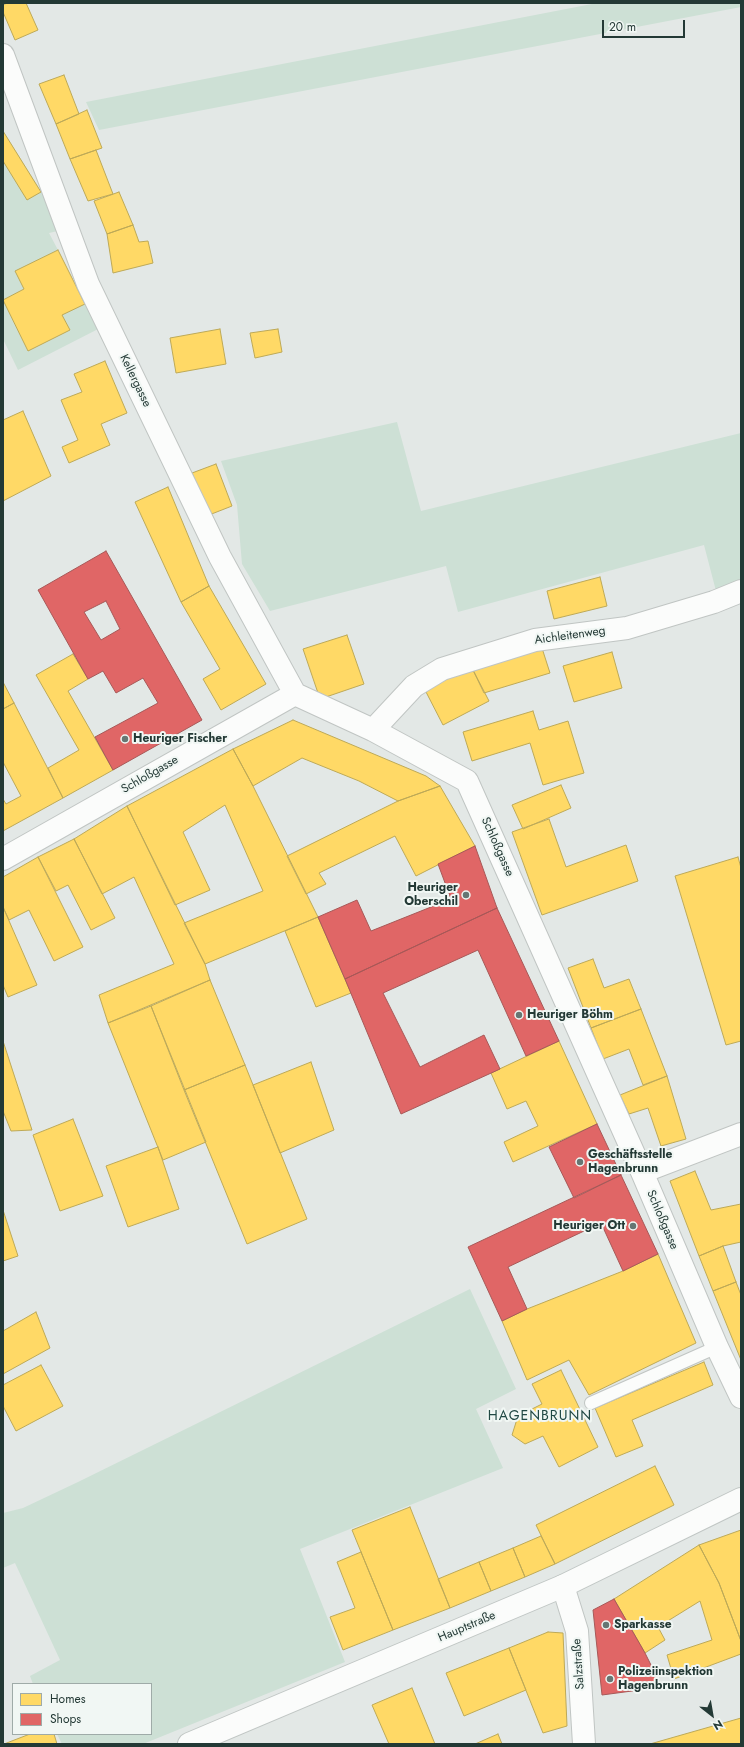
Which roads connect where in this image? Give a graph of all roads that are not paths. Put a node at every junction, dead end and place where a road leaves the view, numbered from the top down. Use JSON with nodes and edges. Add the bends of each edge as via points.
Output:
{"nodes":[{"id":1,"x":3,"y":55,"type":"edge"},
{"id":2,"x":741,"y":591,"type":"edge"},
{"id":3,"x":295,"y":694,"type":"junction"},
{"id":4,"x":373,"y":730,"type":"junction"},
{"id":5,"x":3,"y":859,"type":"edge"},
{"id":6,"x":741,"y":1134,"type":"edge"},
{"id":7,"x":642,"y":1172,"type":"junction"},
{"id":8,"x":717,"y":1347,"type":"junction"},
{"id":9,"x":741,"y":1397,"type":"edge"},
{"id":10,"x":591,"y":1403,"type":"dead end"},
{"id":11,"x":741,"y":1499,"type":"edge"},
{"id":12,"x":563,"y":1586,"type":"junction"},
{"id":13,"x":189,"y":1744,"type":"edge"},
{"id":14,"x":584,"y":1744,"type":"edge"}],
"edges":[{"from":1,"to":3,"type":"street","name":"Kellergasse","via":[[88,284],[220,557]]},
{"from":2,"to":4,"type":"street","name":"Aichleitenweg","via":[[714,602],[627,628],[536,640],[442,669],[414,686]]},
{"from":3,"to":4,"type":"street","name":"Schloßgasse"},
{"from":3,"to":5,"type":"street","name":"Schloßgasse"},
{"from":4,"to":7,"type":"street","name":"Schloßgasse","via":[[467,781]]},
{"from":6,"to":7,"type":"street"},
{"from":7,"to":8,"type":"street","name":"Schloßgasse"},
{"from":8,"to":9,"type":"street","name":"Schloßgasse"},
{"from":8,"to":10,"type":"lane"},
{"from":11,"to":12,"type":"street","name":"Hauptstraße"},
{"from":12,"to":13,"type":"street","name":"Hauptstraße"},
{"from":12,"to":14,"type":"street","name":"Salzstraße","via":[[577,1631]]}]}
